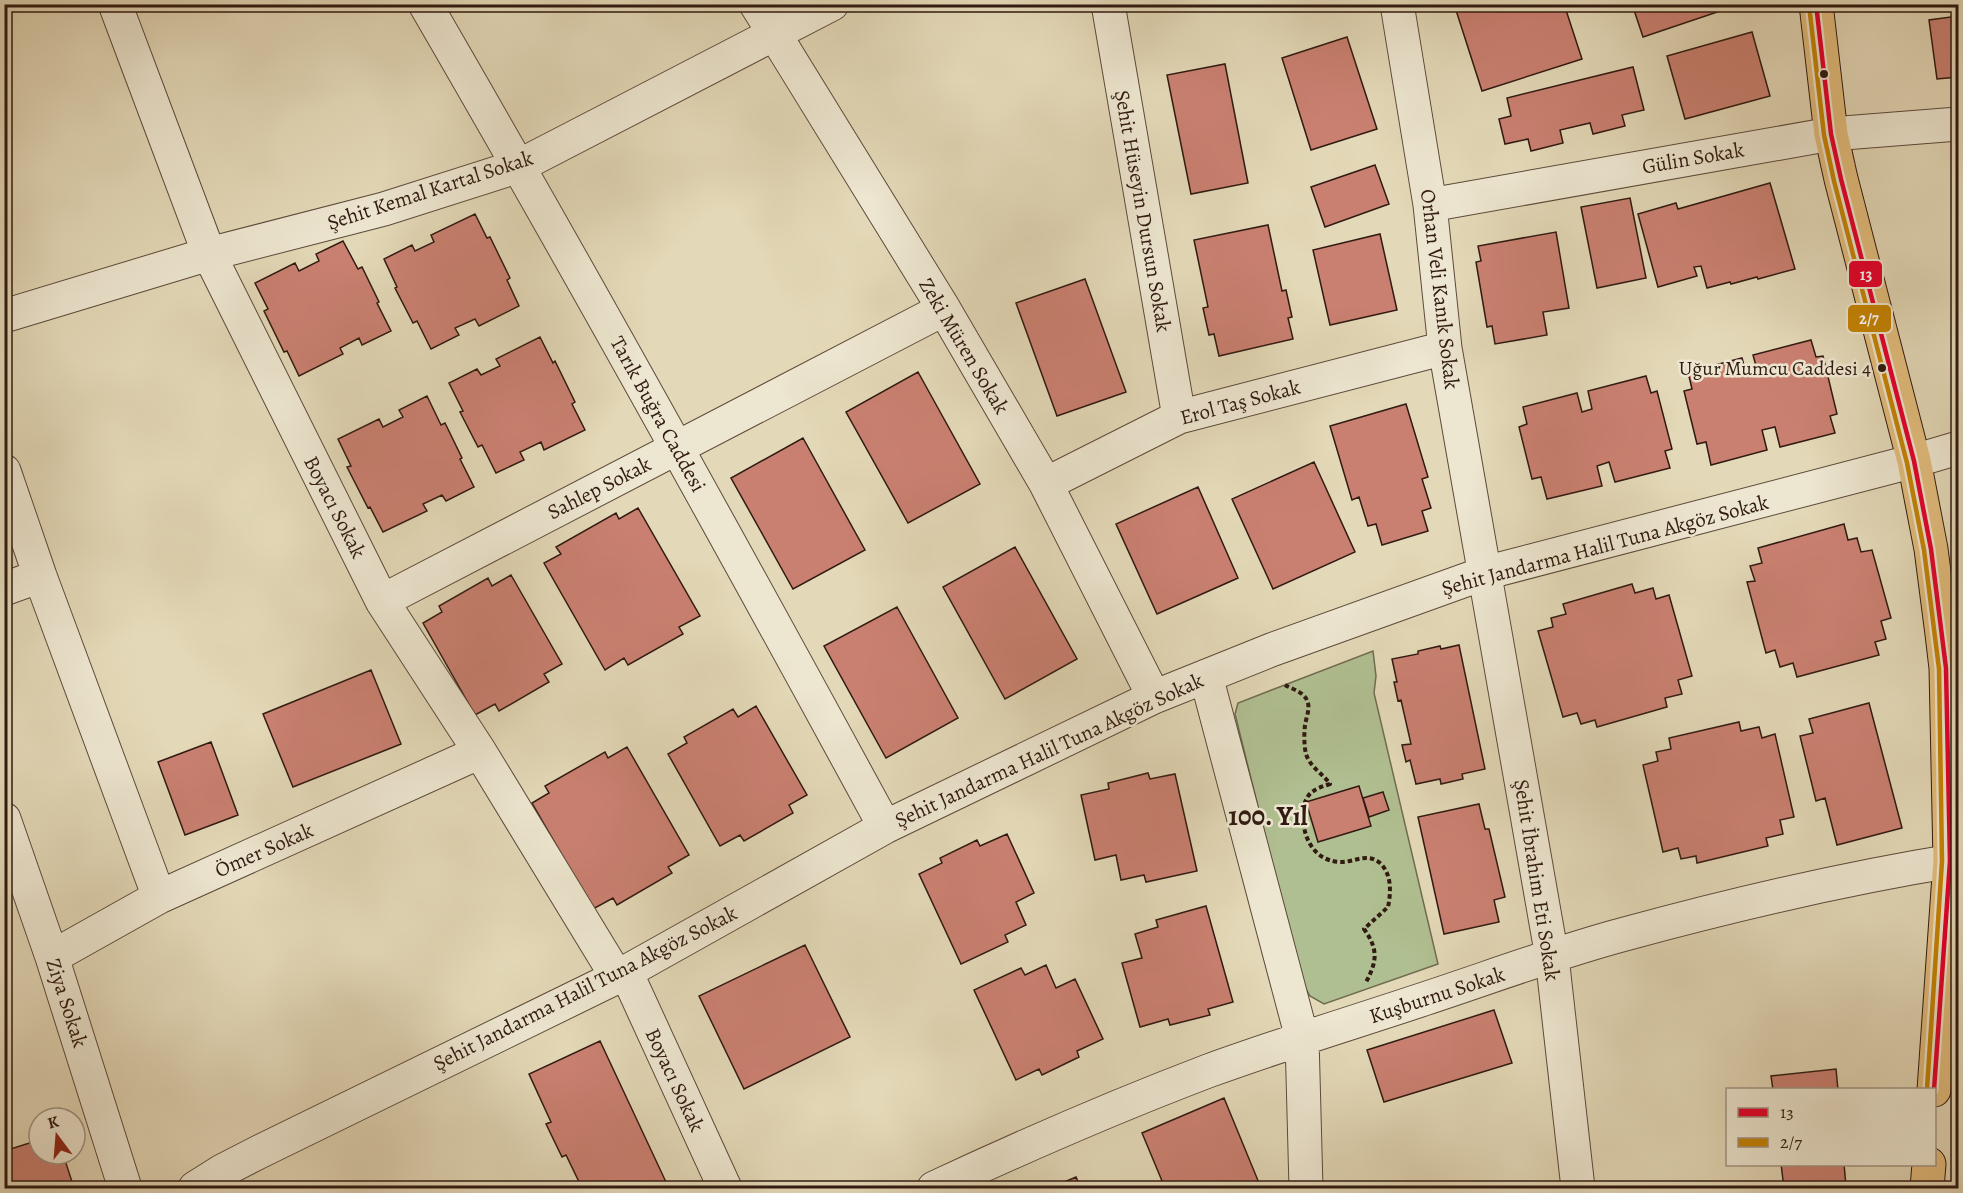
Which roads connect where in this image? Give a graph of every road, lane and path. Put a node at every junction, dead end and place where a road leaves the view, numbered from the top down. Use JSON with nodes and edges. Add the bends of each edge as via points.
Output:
{"nodes":[{"id":1,"x":115,"y":4,"type":"edge"},
{"id":2,"x":425,"y":4,"type":"edge"},
{"id":3,"x":756,"y":4,"type":"edge"},
{"id":4,"x":832,"y":4,"type":"edge"},
{"id":5,"x":1108,"y":4,"type":"edge"},
{"id":6,"x":1397,"y":4,"type":"edge"},
{"id":7,"x":1816,"y":4,"type":"edge"},
{"id":8,"x":774,"y":34,"type":"junction"},
{"id":9,"x":1959,"y":124,"type":"edge"},
{"id":10,"x":1831,"y":134,"type":"junction"},
{"id":11,"x":519,"y":166,"type":"junction"},
{"id":12,"x":1430,"y":205,"type":"junction"},
{"id":13,"x":209,"y":254,"type":"junction"},
{"id":14,"x":944,"y":309,"type":"junction"},
{"id":15,"x":4,"y":316,"type":"edge"},
{"id":16,"x":1445,"y":348,"type":"junction"},
{"id":17,"x":1179,"y":417,"type":"junction"},
{"id":18,"x":678,"y":447,"type":"junction"},
{"id":19,"x":1959,"y":448,"type":"edge"},
{"id":20,"x":1914,"y":461,"type":"junction"},
{"id":21,"x":4,"y":471,"type":"edge"},
{"id":22,"x":1046,"y":484,"type":"junction"},
{"id":23,"x":1485,"y":573,"type":"junction"},
{"id":24,"x":40,"y":576,"type":"junction"},
{"id":25,"x":4,"y":589,"type":"edge"},
{"id":26,"x":382,"y":601,"type":"junction"},
{"id":27,"x":1206,"y":676,"type":"junction"},
{"id":28,"x":1285,"y":685,"type":"dead end"},
{"id":29,"x":1154,"y":698,"type":"junction"},
{"id":30,"x":480,"y":752,"type":"junction"},
{"id":31,"x":4,"y":819,"type":"edge"},
{"id":32,"x":885,"y":827,"type":"junction"},
{"id":33,"x":1954,"y":861,"type":"edge"},
{"id":34,"x":159,"y":897,"type":"junction"},
{"id":35,"x":52,"y":957,"type":"junction"},
{"id":36,"x":1552,"y":957,"type":"junction"},
{"id":37,"x":621,"y":975,"type":"junction"},
{"id":38,"x":1362,"y":991,"type":"dead end"},
{"id":39,"x":1302,"y":1038,"type":"junction"},
{"id":40,"x":1934,"y":1088,"type":"edge"},
{"id":41,"x":1929,"y":1166,"type":"edge"},
{"id":42,"x":228,"y":1180,"type":"edge"},
{"id":43,"x":125,"y":1188,"type":"edge"},
{"id":44,"x":195,"y":1188,"type":"edge"},
{"id":45,"x":725,"y":1188,"type":"edge"},
{"id":46,"x":934,"y":1188,"type":"edge"},
{"id":47,"x":1306,"y":1188,"type":"edge"},
{"id":48,"x":1578,"y":1188,"type":"edge"},
{"id":49,"x":1927,"y":1188,"type":"edge"}],
"edges":[{"from":1,"to":13,"type":"street","name":"Boyacı Sokak"},
{"from":2,"to":11,"type":"street","name":"Tarık Buğra Caddesi"},
{"from":3,"to":8,"type":"street","name":"Zeki Müren Sokak"},
{"from":4,"to":8,"type":"street","name":"Şehit Kemal Kartal Sokak"},
{"from":5,"to":17,"type":"street","name":"Şehit Hüseyin Dursun Sokak"},
{"from":6,"to":12,"type":"street","name":"Orhan Veli Kanık Sokak"},
{"from":7,"to":10,"type":"main road"},
{"from":8,"to":11,"type":"street","name":"Şehit Kemal Kartal Sokak"},
{"from":8,"to":14,"type":"street","name":"Zeki Müren Sokak"},
{"from":9,"to":10,"type":"street","name":"Gülin Sokak"},
{"from":10,"to":12,"type":"street","name":"Gülin Sokak"},
{"from":10,"to":20,"type":"main road"},
{"from":11,"to":13,"type":"street","name":"Şehit Kemal Kartal Sokak","via":[[384,209]]},
{"from":11,"to":18,"type":"street","name":"Tarık Buğra Caddesi"},
{"from":12,"to":16,"type":"street","name":"Orhan Veli Kanık Sokak"},
{"from":13,"to":15,"type":"street","name":"Şehit Kemal Kartal Sokak"},
{"from":13,"to":26,"type":"street","name":"Boyacı Sokak"},
{"from":14,"to":18,"type":"street","name":"Sahlep Sokak"},
{"from":14,"to":22,"type":"street","name":"Zeki Müren Sokak"},
{"from":16,"to":17,"type":"street","name":"Erol Taş Sokak"},
{"from":16,"to":23,"type":"street","name":"Orhan Veli Kanık Sokak"},
{"from":17,"to":22,"type":"street","name":"Erol Taş Sokak"},
{"from":18,"to":26,"type":"street","name":"Sahlep Sokak"},
{"from":18,"to":32,"type":"street","name":"Tarık Buğra Caddesi"},
{"from":19,"to":20,"type":"street","name":"Şehit Jandarma Halil Tuna Akgöz Sokak"},
{"from":20,"to":23,"type":"street","name":"Şehit Jandarma Halil Tuna Akgöz Sokak"},
{"from":20,"to":33,"type":"main road","via":[[1931,549],[1946,668]]},
{"from":21,"to":24,"type":"street"},
{"from":22,"to":29,"type":"street","name":"Zeki Müren Sokak"},
{"from":23,"to":27,"type":"street","name":"Şehit Jandarma Halil Tuna Akgöz Sokak"},
{"from":23,"to":36,"type":"street","name":"Şehit İbrahim Eti Sokak"},
{"from":24,"to":25,"type":"street"},
{"from":24,"to":34,"type":"street"},
{"from":26,"to":30,"type":"street","name":"Boyacı Sokak"},
{"from":27,"to":29,"type":"street","name":"Şehit Jandarma Halil Tuna Akgöz Sokak"},
{"from":27,"to":39,"type":"street"},
{"from":28,"to":38,"type":"path","via":[[1308,701],[1307,756],[1330,784],[1316,789],[1304,805],[1305,837],[1325,859],[1340,862],[1368,858],[1379,862],[1389,880],[1388,907],[1364,929],[1376,950]]},
{"from":29,"to":32,"type":"street","name":"Şehit Jandarma Halil Tuna Akgöz Sokak"},
{"from":30,"to":34,"type":"street","name":"Ömer Sokak"},
{"from":30,"to":37,"type":"street","name":"Boyacı Sokak"},
{"from":31,"to":35,"type":"street","name":"Ziya Sokak"},
{"from":32,"to":37,"type":"street","name":"Şehit Jandarma Halil Tuna Akgöz Sokak"},
{"from":33,"to":36,"type":"street","name":"Kuşburnu Sokak","via":[[1796,892],[1624,934]]},
{"from":33,"to":40,"type":"main road"},
{"from":34,"to":35,"type":"street","name":"Ömer Sokak"},
{"from":35,"to":43,"type":"street","name":"Ziya Sokak"},
{"from":36,"to":39,"type":"street","name":"Kuşburnu Sokak"},
{"from":36,"to":48,"type":"street","name":"Şehit İbrahim Eti Sokak"},
{"from":37,"to":42,"type":"street","name":"Şehit Jandarma Halil Tuna Akgöz Sokak"},
{"from":37,"to":45,"type":"street","name":"Boyacı Sokak"},
{"from":39,"to":46,"type":"street","name":"Kuşburnu Sokak","via":[[1196,1076]]},
{"from":39,"to":47,"type":"street"},
{"from":41,"to":49,"type":"main road"},
{"from":42,"to":44,"type":"street","name":"Şehit Jandarma Halil Tuna Akgöz Sokak"}]}
